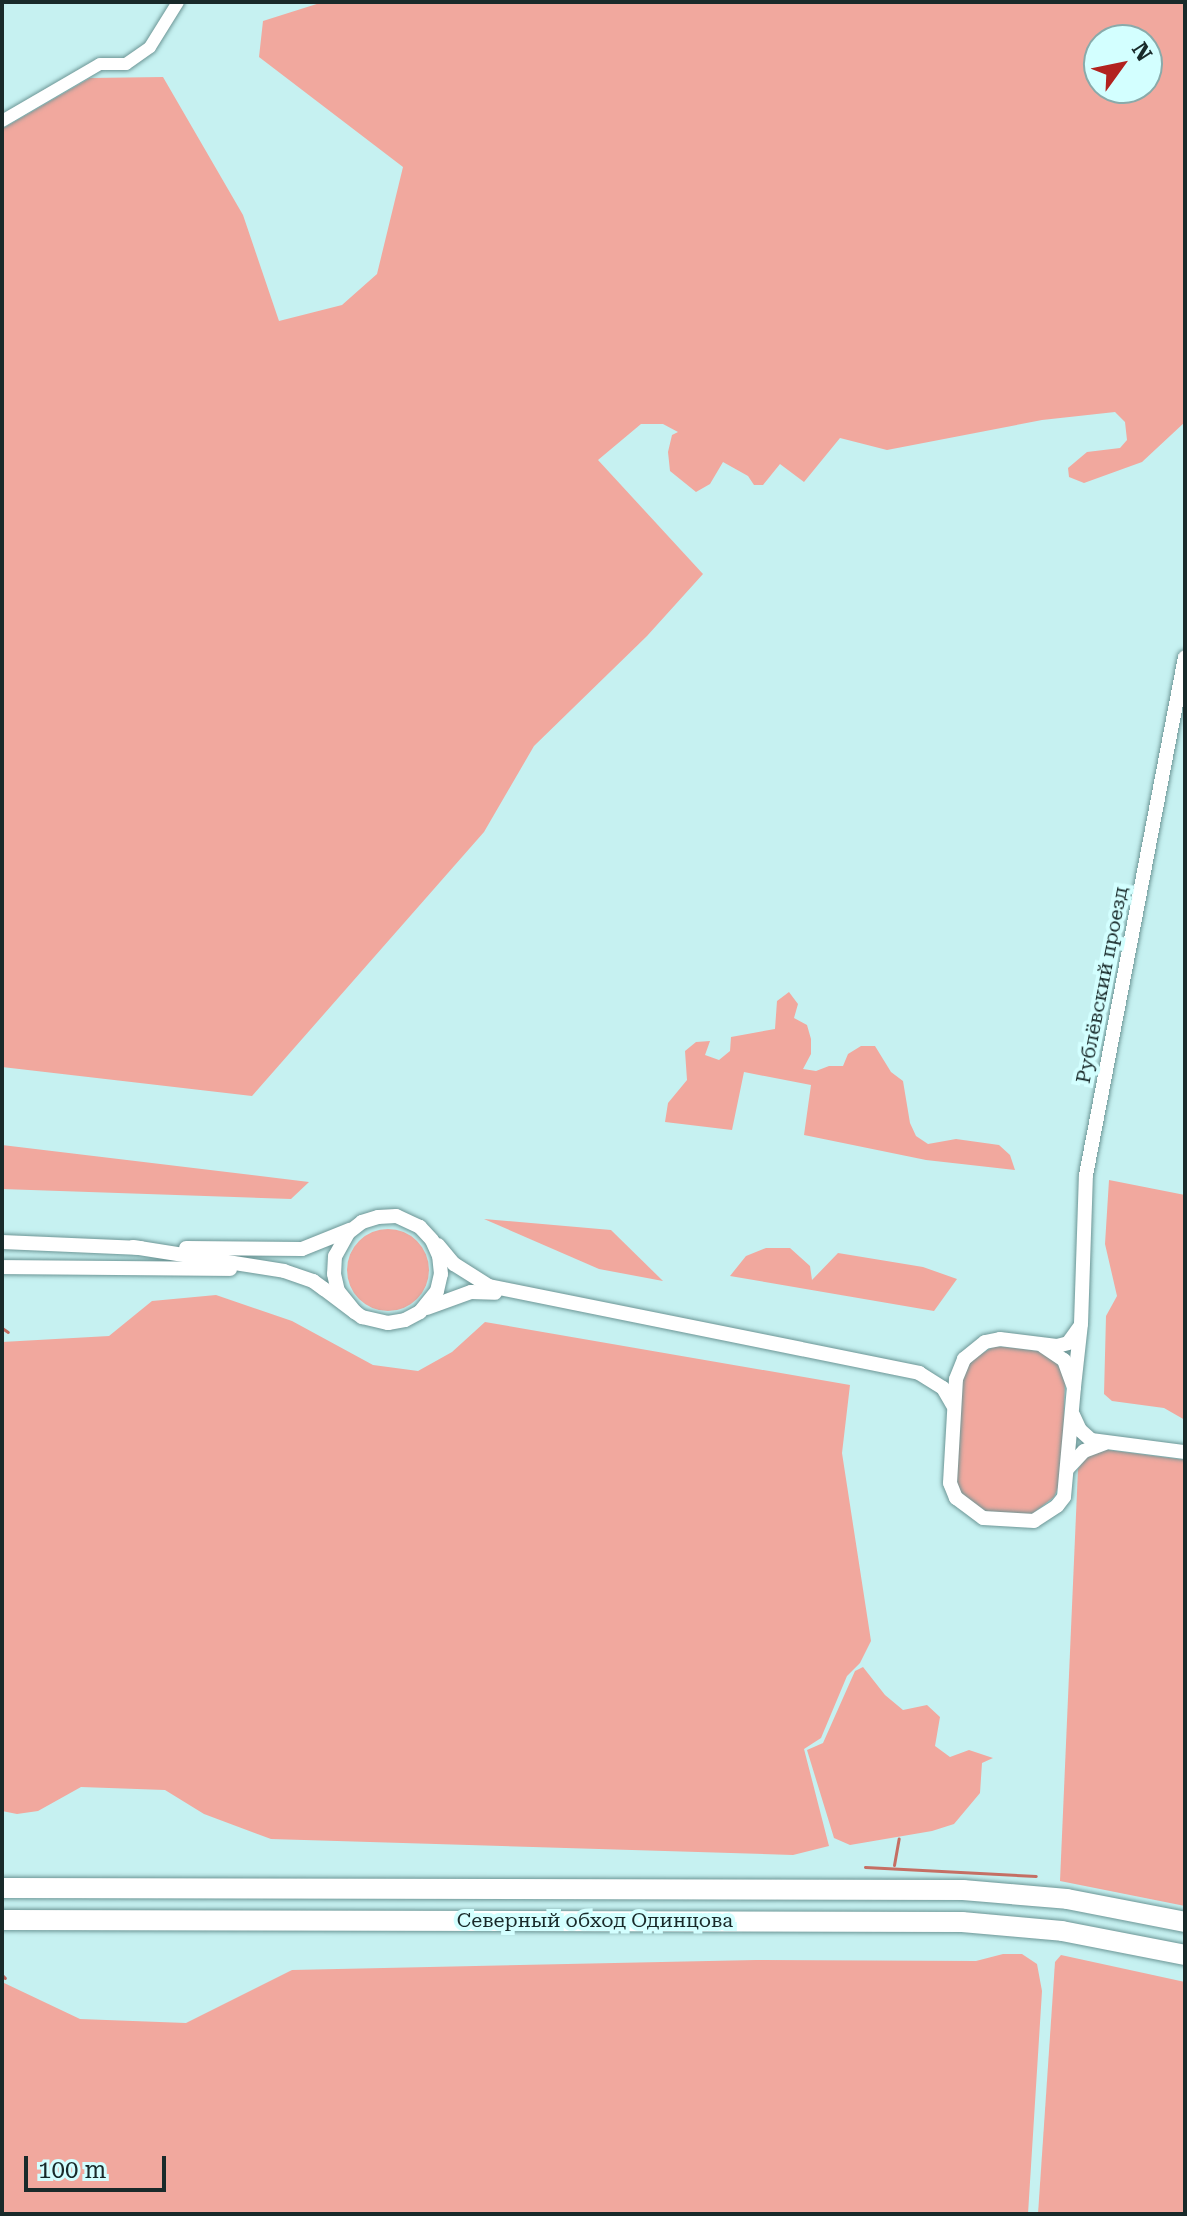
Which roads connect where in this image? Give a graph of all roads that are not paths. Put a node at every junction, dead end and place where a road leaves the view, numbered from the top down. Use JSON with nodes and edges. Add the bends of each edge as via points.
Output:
{"nodes":[{"id":1,"x":178,"y":2,"type":"edge"},
{"id":2,"x":2,"y":121,"type":"edge"},
{"id":3,"x":1185,"y":657,"type":"edge"},
{"id":4,"x":354,"y":1227,"type":"junction"},
{"id":5,"x":427,"y":1233,"type":"junction"},
{"id":6,"x":2,"y":1242,"type":"edge"},
{"id":7,"x":133,"y":1247,"type":"junction"},
{"id":8,"x":2,"y":1267,"type":"edge"},
{"id":9,"x":261,"y":1268,"type":"junction"},
{"id":10,"x":526,"y":1296,"type":"junction"},
{"id":11,"x":355,"y":1312,"type":"junction"},
{"id":12,"x":413,"y":1316,"type":"junction"},
{"id":13,"x":1081,"y":1324,"type":"junction"},
{"id":14,"x":1043,"y":1346,"type":"junction"},
{"id":15,"x":964,"y":1359,"type":"junction"},
{"id":16,"x":919,"y":1373,"type":"junction"},
{"id":17,"x":1074,"y":1387,"type":"junction"},
{"id":18,"x":953,"y":1405,"type":"junction"},
{"id":19,"x":1073,"y":1415,"type":"junction"},
{"id":20,"x":1105,"y":1443,"type":"junction"},
{"id":21,"x":1185,"y":1452,"type":"edge"},
{"id":22,"x":1068,"y":1468,"type":"junction"},
{"id":23,"x":2,"y":1888,"type":"edge"},
{"id":24,"x":2,"y":1920,"type":"edge"},
{"id":25,"x":1185,"y":1922,"type":"edge"},
{"id":26,"x":1185,"y":1955,"type":"edge"}],
"edges":[{"from":1,"to":2,"type":"street","via":[[150,47],[126,64],[100,64]]},
{"from":3,"to":13,"type":"street","name":"Рублёвский проезд","via":[[1086,1175]]},
{"from":4,"to":5,"type":"street","via":[[396,1216]]},
{"from":4,"to":7,"type":"street","via":[[321,1244],[292,1250]]},
{"from":4,"to":11,"type":"street","via":[[338,1248],[334,1274],[343,1299]]},
{"from":5,"to":10,"type":"street","via":[[472,1278]]},
{"from":5,"to":12,"type":"street","via":[[439,1256],[439,1283],[432,1299]]},
{"from":6,"to":7,"type":"street"},
{"from":7,"to":9,"type":"street"},
{"from":8,"to":9,"type":"street"},
{"from":9,"to":11,"type":"street","via":[[313,1281]]},
{"from":10,"to":12,"type":"street","via":[[471,1292],[437,1301]]},
{"from":10,"to":16,"type":"street"},
{"from":11,"to":12,"type":"street","via":[[388,1323]]},
{"from":13,"to":14,"type":"street","via":[[1068,1343]]},
{"from":13,"to":17,"type":"street","name":"Рублёвский проезд"},
{"from":14,"to":15,"type":"street","via":[[1000,1339],[985,1342]]},
{"from":14,"to":17,"type":"street","via":[[1064,1360]]},
{"from":15,"to":16,"type":"street","via":[[949,1369]]},
{"from":15,"to":18,"type":"street"},
{"from":16,"to":18,"type":"street","via":[[943,1388]]},
{"from":17,"to":19,"type":"street"},
{"from":18,"to":22,"type":"street","via":[[950,1483],[968,1510],[983,1518],[1034,1521],[1064,1497]]},
{"from":19,"to":20,"type":"street","via":[[1085,1435]]},
{"from":19,"to":22,"type":"street"},
{"from":20,"to":21,"type":"street"},
{"from":20,"to":22,"type":"street","via":[[1084,1451]]},
{"from":23,"to":25,"type":"highway","name":"Северный обход Одинцова","via":[[963,1890],[1067,1899]]},
{"from":24,"to":26,"type":"highway","name":"Северный обход Одинцова","via":[[962,1922],[1062,1931]]}]}
